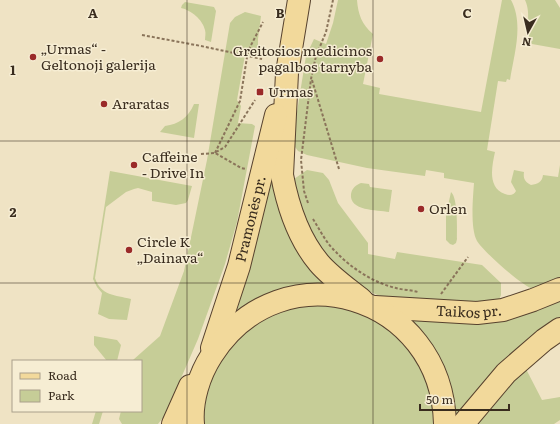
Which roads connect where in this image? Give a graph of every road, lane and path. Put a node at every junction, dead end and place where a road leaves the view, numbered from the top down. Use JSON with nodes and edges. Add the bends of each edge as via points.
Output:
{"nodes":[{"id":1,"x":299,"y":0,"type":"edge"},
{"id":2,"x":333,"y":0,"type":"edge"},
{"id":3,"x":263,"y":22,"type":"dead end"},
{"id":4,"x":142,"y":35,"type":"dead end"},
{"id":5,"x":247,"y":57,"type":"junction"},
{"id":6,"x":262,"y":59,"type":"dead end"},
{"id":7,"x":287,"y":73,"type":"junction"},
{"id":8,"x":311,"y":79,"type":"junction"},
{"id":9,"x":255,"y":100,"type":"dead end"},
{"id":10,"x":215,"y":153,"type":"junction"},
{"id":11,"x":201,"y":154,"type":"dead end"},
{"id":12,"x":338,"y":169,"type":"dead end"},
{"id":13,"x":247,"y":170,"type":"dead end"},
{"id":14,"x":308,"y":206,"type":"dead end"},
{"id":15,"x":310,"y":213,"type":"dead end"},
{"id":16,"x":468,"y":257,"type":"dead end"},
{"id":17,"x":560,"y":289,"type":"edge"},
{"id":18,"x":424,"y":293,"type":"dead end"},
{"id":19,"x":435,"y":294,"type":"dead end"},
{"id":20,"x":229,"y":297,"type":"junction"},
{"id":21,"x":370,"y":306,"type":"junction"},
{"id":22,"x":560,"y":329,"type":"edge"},
{"id":23,"x":203,"y":372,"type":"junction"},
{"id":24,"x":173,"y":424,"type":"edge"},
{"id":25,"x":193,"y":424,"type":"edge"},
{"id":26,"x":445,"y":424,"type":"edge"},
{"id":27,"x":463,"y":424,"type":"edge"}],
"edges":[{"from":1,"to":7,"type":"main road","name":"Pramonės pr."},
{"from":2,"to":8,"type":"path"},
{"from":3,"to":5,"type":"path"},
{"from":4,"to":5,"type":"path"},
{"from":5,"to":6,"type":"path"},
{"from":5,"to":10,"type":"path","via":[[240,101]]},
{"from":7,"to":20,"type":"main road","name":"Pramonės pr.","via":[[247,236]]},
{"from":7,"to":21,"type":"main road","name":"Pramonės pr.","via":[[282,175],[291,212],[306,246],[320,264]]},
{"from":8,"to":12,"type":"path"},
{"from":8,"to":14,"type":"path","via":[[301,160]]},
{"from":9,"to":10,"type":"path","via":[[225,147]]},
{"from":10,"to":11,"type":"path"},
{"from":10,"to":13,"type":"path"},
{"from":15,"to":18,"type":"path","via":[[335,252],[352,266],[395,288]]},
{"from":16,"to":19,"type":"path","via":[[441,294]]},
{"from":17,"to":21,"type":"main road","name":"Taikos pr.","via":[[503,310],[477,312]]},
{"from":20,"to":23,"type":"main road","name":"Pramonės pr."},
{"from":20,"to":24,"type":"main road"},
{"from":21,"to":23,"type":"main road","via":[[345,298],[322,295],[276,302],[255,312],[236,326],[220,343]]},
{"from":21,"to":26,"type":"main road","via":[[398,323],[422,348],[441,387]]},
{"from":22,"to":27,"type":"main road","via":[[506,373]]},
{"from":23,"to":24,"type":"main road","via":[[186,407]]},
{"from":23,"to":25,"type":"main road","via":[[194,406]]}]}
